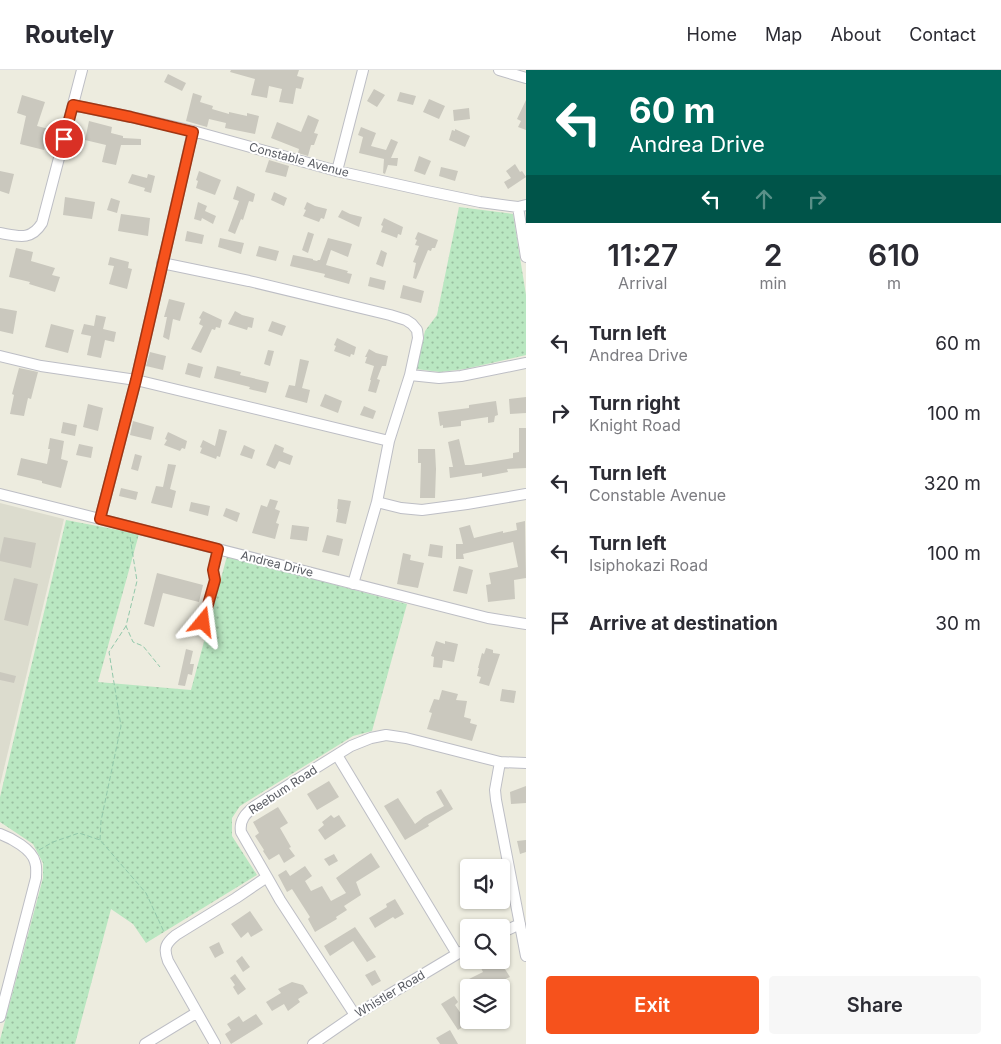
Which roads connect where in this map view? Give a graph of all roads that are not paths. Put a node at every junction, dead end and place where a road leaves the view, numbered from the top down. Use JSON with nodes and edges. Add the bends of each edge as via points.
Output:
{"nodes":[{"id":1,"x":82,"y":70,"type":"edge"},
{"id":2,"x":363,"y":70,"type":"edge"},
{"id":3,"x":499,"y":70,"type":"edge"},
{"id":4,"x":526,"y":78,"type":"edge"},
{"id":5,"x":73,"y":105,"type":"junction"},
{"id":6,"x":193,"y":132,"type":"junction"},
{"id":7,"x":337,"y":171,"type":"junction"},
{"id":8,"x":522,"y":206,"type":"edge"},
{"id":9,"x":0,"y":233,"type":"edge"},
{"id":10,"x":526,"y":257,"type":"edge"},
{"id":11,"x":162,"y":263,"type":"junction"},
{"id":12,"x":0,"y":356,"type":"edge"},
{"id":13,"x":526,"y":363,"type":"edge"},
{"id":14,"x":410,"y":375,"type":"junction"},
{"id":15,"x":136,"y":380,"type":"junction"},
{"id":16,"x":389,"y":441,"type":"junction"},
{"id":17,"x":526,"y":494,"type":"edge"},
{"id":18,"x":0,"y":497,"type":"edge"},
{"id":19,"x":376,"y":502,"type":"junction"},
{"id":20,"x":100,"y":519,"type":"junction"},
{"id":21,"x":218,"y":549,"type":"junction"},
{"id":22,"x":354,"y":584,"type":"junction"},
{"id":23,"x":203,"y":622,"type":"dead end"},
{"id":24,"x":526,"y":624,"type":"edge"},
{"id":25,"x":336,"y":756,"type":"junction"},
{"id":26,"x":500,"y":762,"type":"junction"},
{"id":27,"x":526,"y":763,"type":"edge"},
{"id":28,"x":0,"y":834,"type":"edge"},
{"id":29,"x":267,"y":877,"type":"junction"},
{"id":30,"x":520,"y":924,"type":"junction"},
{"id":31,"x":510,"y":929,"type":"edge"},
{"id":32,"x":460,"y":952,"type":"edge"},
{"id":33,"x":457,"y":954,"type":"junction"},
{"id":34,"x":526,"y":956,"type":"edge"},
{"id":35,"x":196,"y":1013,"type":"junction"},
{"id":36,"x":355,"y":1015,"type":"junction"},
{"id":37,"x":0,"y":1017,"type":"edge"},
{"id":38,"x":145,"y":1044,"type":"edge"},
{"id":39,"x":214,"y":1044,"type":"edge"},
{"id":40,"x":313,"y":1044,"type":"edge"}],
"edges":[{"from":1,"to":5,"type":"street"},
{"from":2,"to":7,"type":"street"},
{"from":3,"to":4,"type":"street"},
{"from":5,"to":6,"type":"street","name":"Constable Avenue"},
{"from":5,"to":9,"type":"street","via":[[42,223],[32,234],[24,236]]},
{"from":6,"to":7,"type":"street","name":"Constable Avenue"},
{"from":6,"to":11,"type":"street"},
{"from":7,"to":8,"type":"street","name":"Constable Avenue","via":[[480,202]]},
{"from":8,"to":10,"type":"street"},
{"from":11,"to":14,"type":"street","via":[[249,280],[406,320],[417,330],[418,338]]},
{"from":11,"to":15,"type":"street"},
{"from":12,"to":15,"type":"street","via":[[41,366]]},
{"from":13,"to":14,"type":"street","via":[[439,378]]},
{"from":14,"to":16,"type":"street"},
{"from":15,"to":16,"type":"street"},
{"from":15,"to":20,"type":"street"},
{"from":16,"to":19,"type":"street"},
{"from":17,"to":19,"type":"street","via":[[422,510]]},
{"from":18,"to":20,"type":"street","name":"Andrea Drive"},
{"from":19,"to":22,"type":"street"},
{"from":20,"to":21,"type":"street","name":"Andrea Drive"},
{"from":21,"to":22,"type":"street","name":"Andrea Drive"},
{"from":21,"to":23,"type":"lane","via":[[213,570],[215,580]]},
{"from":22,"to":24,"type":"street","name":"Andrea Drive","via":[[488,618]]},
{"from":25,"to":26,"type":"street","name":"Reebum Road","via":[[351,746],[386,735]]},
{"from":25,"to":29,"type":"street","name":"Reebum Road","via":[[255,806],[243,818],[241,832]]},
{"from":25,"to":33,"type":"street"},
{"from":26,"to":27,"type":"street","name":"Reebum Road"},
{"from":26,"to":30,"type":"street","via":[[496,800]]},
{"from":28,"to":37,"type":"street","via":[[27,849],[36,862],[36,878]]},
{"from":29,"to":35,"type":"street","via":[[169,941],[165,954]]},
{"from":29,"to":36,"type":"street","name":"Reebum Road"},
{"from":30,"to":31,"type":"street"},
{"from":30,"to":34,"type":"street"},
{"from":32,"to":33,"type":"street","name":"Whistler Road"},
{"from":33,"to":36,"type":"street","name":"Whistler Road"},
{"from":35,"to":38,"type":"street"},
{"from":35,"to":39,"type":"street"},
{"from":36,"to":40,"type":"street","name":"Whistler Road"}]}
